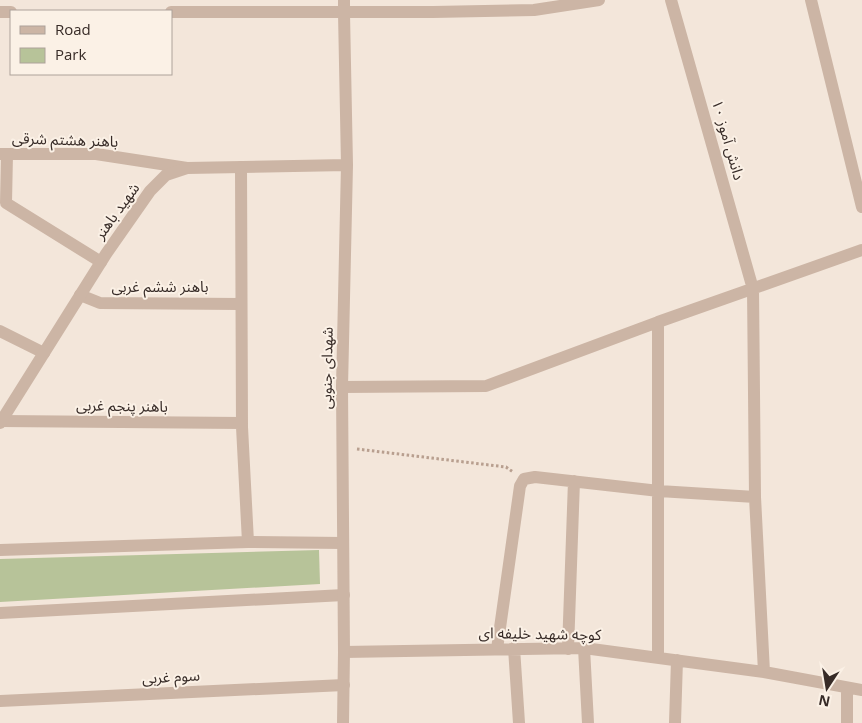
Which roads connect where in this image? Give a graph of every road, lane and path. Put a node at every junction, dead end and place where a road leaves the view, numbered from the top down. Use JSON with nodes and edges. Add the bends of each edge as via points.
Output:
{"nodes":[{"id":1,"x":598,"y":0,"type":"edge"},
{"id":2,"x":671,"y":0,"type":"edge"},
{"id":3,"x":811,"y":0,"type":"edge"},
{"id":4,"x":344,"y":6,"type":"edge"},
{"id":5,"x":172,"y":12,"type":"edge"},
{"id":6,"x":3,"y":154,"type":"edge"},
{"id":7,"x":347,"y":165,"type":"junction"},
{"id":8,"x":241,"y":167,"type":"junction"},
{"id":9,"x":187,"y":168,"type":"junction"},
{"id":10,"x":862,"y":207,"type":"edge"},
{"id":11,"x":862,"y":250,"type":"edge"},
{"id":12,"x":101,"y":262,"type":"junction"},
{"id":13,"x":752,"y":288,"type":"junction"},
{"id":14,"x":80,"y":295,"type":"junction"},
{"id":15,"x":240,"y":304,"type":"junction"},
{"id":16,"x":658,"y":322,"type":"junction"},
{"id":17,"x":0,"y":331,"type":"edge"},
{"id":18,"x":44,"y":353,"type":"junction"},
{"id":19,"x":342,"y":387,"type":"junction"},
{"id":20,"x":1,"y":422,"type":"edge"},
{"id":21,"x":242,"y":423,"type":"junction"},
{"id":22,"x":343,"y":447,"type":"junction"},
{"id":23,"x":524,"y":479,"type":"junction"},
{"id":24,"x":574,"y":481,"type":"junction"},
{"id":25,"x":659,"y":491,"type":"junction"},
{"id":26,"x":755,"y":497,"type":"junction"},
{"id":27,"x":248,"y":542,"type":"junction"},
{"id":28,"x":343,"y":543,"type":"junction"},
{"id":29,"x":0,"y":550,"type":"edge"},
{"id":30,"x":344,"y":595,"type":"junction"},
{"id":31,"x":0,"y":613,"type":"edge"},
{"id":32,"x":514,"y":648,"type":"junction"},
{"id":33,"x":584,"y":648,"type":"junction"},
{"id":34,"x":497,"y":649,"type":"junction"},
{"id":35,"x":568,"y":649,"type":"junction"},
{"id":36,"x":344,"y":652,"type":"junction"},
{"id":37,"x":658,"y":658,"type":"junction"},
{"id":38,"x":677,"y":660,"type":"junction"},
{"id":39,"x":764,"y":672,"type":"junction"},
{"id":40,"x":344,"y":685,"type":"junction"},
{"id":41,"x":847,"y":689,"type":"junction"},
{"id":42,"x":862,"y":690,"type":"edge"},
{"id":43,"x":0,"y":701,"type":"edge"},
{"id":44,"x":343,"y":723,"type":"edge"},
{"id":45,"x":519,"y":723,"type":"edge"},
{"id":46,"x":588,"y":723,"type":"edge"},
{"id":47,"x":675,"y":723,"type":"edge"},
{"id":48,"x":847,"y":723,"type":"edge"}],
"edges":[{"from":1,"to":4,"type":"street","via":[[534,10]]},
{"from":2,"to":13,"type":"street","name":"دانش آموز ۱۰"},
{"from":3,"to":10,"type":"street"},
{"from":4,"to":5,"type":"street"},
{"from":4,"to":7,"type":"street","name":"شهدای جنوبی"},
{"from":6,"to":9,"type":"street","name":"باهنر هشتم شرقی","via":[[96,154]]},
{"from":6,"to":12,"type":"street","via":[[6,203]]},
{"from":7,"to":8,"type":"street","name":"شهید باهنر"},
{"from":7,"to":19,"type":"street","name":"شهدای جنوبی"},
{"from":8,"to":9,"type":"street","name":"شهید باهنر"},
{"from":8,"to":15,"type":"street"},
{"from":9,"to":12,"type":"street","name":"شهید باهنر","via":[[166,175],[150,191]]},
{"from":11,"to":13,"type":"street"},
{"from":12,"to":14,"type":"street","name":"شهید باهنر"},
{"from":13,"to":16,"type":"street"},
{"from":13,"to":26,"type":"street","name":"دانش آموز ۱۰"},
{"from":14,"to":15,"type":"street","name":"باهنر ششم غربی","via":[[100,303]]},
{"from":14,"to":18,"type":"street","name":"شهید باهنر"},
{"from":15,"to":21,"type":"street"},
{"from":16,"to":19,"type":"street","via":[[486,386]]},
{"from":16,"to":25,"type":"street"},
{"from":17,"to":18,"type":"street"},
{"from":18,"to":20,"type":"street","name":"شهید باهنر"},
{"from":19,"to":22,"type":"street","name":"شهدای جنوبی"},
{"from":20,"to":21,"type":"street","name":"باهنر پنجم غربی"},
{"from":21,"to":27,"type":"street"},
{"from":22,"to":23,"type":"path","via":[[506,467]]},
{"from":22,"to":28,"type":"street","name":"شهدای جنوبی"},
{"from":23,"to":24,"type":"street"},
{"from":23,"to":34,"type":"street","via":[[520,486]]},
{"from":24,"to":25,"type":"street"},
{"from":24,"to":35,"type":"street"},
{"from":25,"to":26,"type":"street"},
{"from":25,"to":37,"type":"street"},
{"from":26,"to":39,"type":"street","name":"دانش آموز ۱۰"},
{"from":27,"to":28,"type":"street"},
{"from":27,"to":29,"type":"street"},
{"from":28,"to":30,"type":"street","name":"شهدای جنوبی"},
{"from":30,"to":31,"type":"street"},
{"from":30,"to":36,"type":"street","name":"شهدای جنوبی"},
{"from":32,"to":34,"type":"street","name":"کوچه شهید خلیفه ای"},
{"from":32,"to":35,"type":"street","name":"کوچه شهید خلیفه ای"},
{"from":32,"to":45,"type":"street"},
{"from":33,"to":35,"type":"street","name":"کوچه شهید خلیفه ای"},
{"from":33,"to":37,"type":"street","name":"کوچه شهید خلیفه ای"},
{"from":33,"to":46,"type":"street"},
{"from":34,"to":36,"type":"street","name":"کوچه شهید خلیفه ای"},
{"from":36,"to":40,"type":"street","name":"شهدای جنوبی"},
{"from":37,"to":38,"type":"street","name":"کوچه شهید خلیفه ای"},
{"from":38,"to":39,"type":"street","name":"کوچه شهید خلیفه ای"},
{"from":38,"to":47,"type":"street"},
{"from":39,"to":41,"type":"street","name":"کوچه شهید خلیفه ای"},
{"from":40,"to":43,"type":"street","name":"سوم غربی"},
{"from":40,"to":44,"type":"street","name":"شهدای جنوبی"},
{"from":41,"to":42,"type":"street","name":"کوچه شهید خلیفه ای"},
{"from":41,"to":48,"type":"street"}]}
